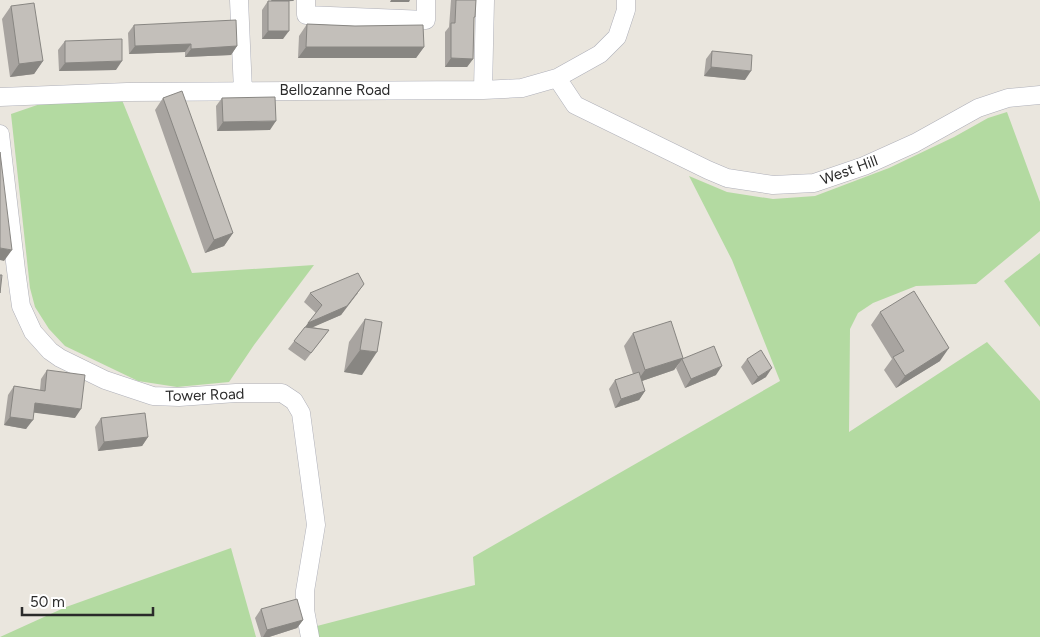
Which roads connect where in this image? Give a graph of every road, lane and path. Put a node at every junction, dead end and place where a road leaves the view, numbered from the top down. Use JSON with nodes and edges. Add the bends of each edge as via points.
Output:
{"nodes":[{"id":1,"x":239,"y":0,"type":"edge"},
{"id":2,"x":306,"y":0,"type":"edge"},
{"id":3,"x":426,"y":0,"type":"edge"},
{"id":4,"x":485,"y":0,"type":"edge"},
{"id":5,"x":626,"y":0,"type":"edge"},
{"id":6,"x":557,"y":78,"type":"junction"},
{"id":7,"x":483,"y":90,"type":"junction"},
{"id":8,"x":243,"y":91,"type":"junction"},
{"id":9,"x":1040,"y":95,"type":"edge"},
{"id":10,"x":0,"y":97,"type":"edge"},
{"id":11,"x":0,"y":134,"type":"edge"},
{"id":12,"x":310,"y":637,"type":"edge"}],
"edges":[{"from":1,"to":8,"type":"street"},
{"from":2,"to":3,"type":"street","via":[[306,15],[426,20]]},
{"from":4,"to":7,"type":"street"},
{"from":5,"to":6,"type":"street","name":"Bellozanne Road","via":[[617,36],[600,54]]},
{"from":6,"to":7,"type":"street","name":"Bellozanne Road","via":[[522,88]]},
{"from":6,"to":9,"type":"street","name":"West Hill","via":[[575,105],[727,178],[773,185],[814,184],[915,144],[978,108],[1008,98]]},
{"from":7,"to":8,"type":"street","name":"Bellozanne Road"},
{"from":8,"to":10,"type":"street","name":"Bellozanne Road"},
{"from":11,"to":12,"type":"street","name":"Tower Road","via":[[21,306],[33,332],[50,351],[105,380],[153,396],[282,393],[294,401],[302,413],[316,525],[305,591],[304,610]]}]}
